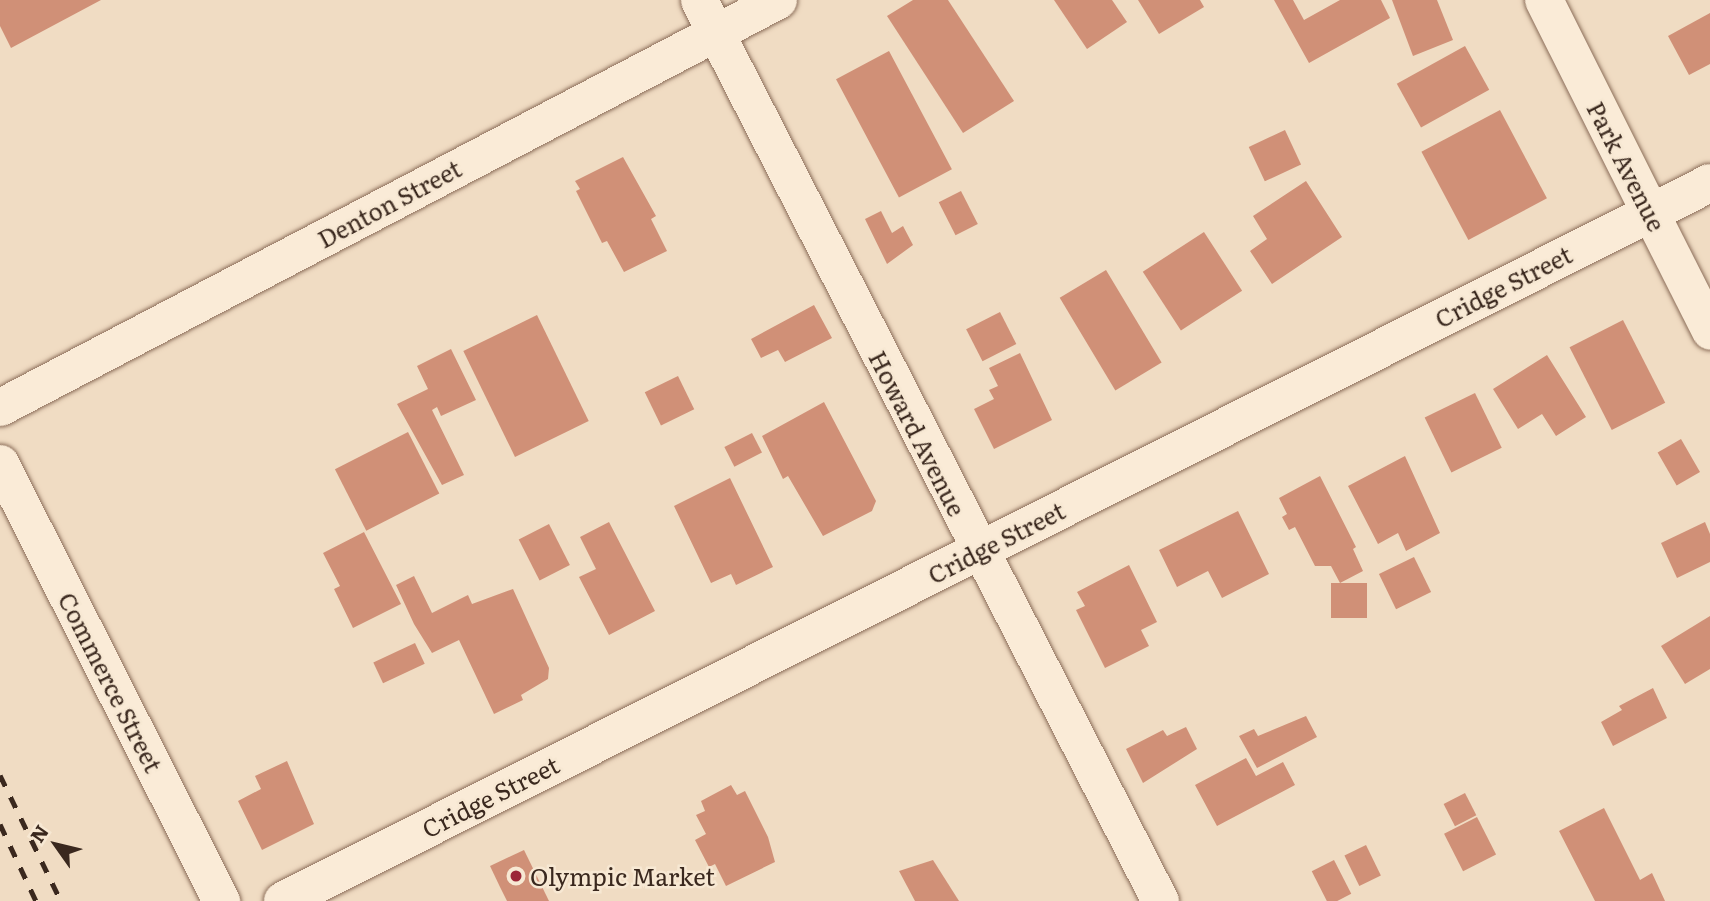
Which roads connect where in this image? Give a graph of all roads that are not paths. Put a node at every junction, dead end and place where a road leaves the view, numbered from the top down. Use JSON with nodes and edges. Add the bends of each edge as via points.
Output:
{"nodes":[{"id":1,"x":699,"y":0,"type":"edge"},
{"id":2,"x":778,"y":0,"type":"edge"},
{"id":3,"x":1544,"y":0,"type":"edge"},
{"id":4,"x":715,"y":32,"type":"junction"},
{"id":5,"x":1710,"y":183,"type":"edge"},
{"id":6,"x":1650,"y":212,"type":"junction"},
{"id":7,"x":1710,"y":331,"type":"edge"},
{"id":8,"x":0,"y":407,"type":"edge"},
{"id":9,"x":0,"y":463,"type":"edge"},
{"id":10,"x":978,"y":551,"type":"junction"},
{"id":11,"x":221,"y":901,"type":"edge"},
{"id":12,"x":283,"y":901,"type":"edge"},
{"id":13,"x":1160,"y":901,"type":"edge"}],
"edges":[{"from":1,"to":4,"type":"street","name":"Howard Avenue"},
{"from":2,"to":4,"type":"street","name":"Denton Street"},
{"from":3,"to":6,"type":"street","name":"Park Avenue"},
{"from":4,"to":8,"type":"street","name":"Denton Street"},
{"from":4,"to":10,"type":"street","name":"Howard Avenue"},
{"from":5,"to":6,"type":"street","name":"Cridge Street"},
{"from":6,"to":7,"type":"street","name":"Park Avenue"},
{"from":6,"to":10,"type":"street","name":"Cridge Street"},
{"from":9,"to":11,"type":"street","name":"Commerce Street"},
{"from":10,"to":12,"type":"street","name":"Cridge Street"},
{"from":10,"to":13,"type":"street","name":"Howard Avenue"}]}
